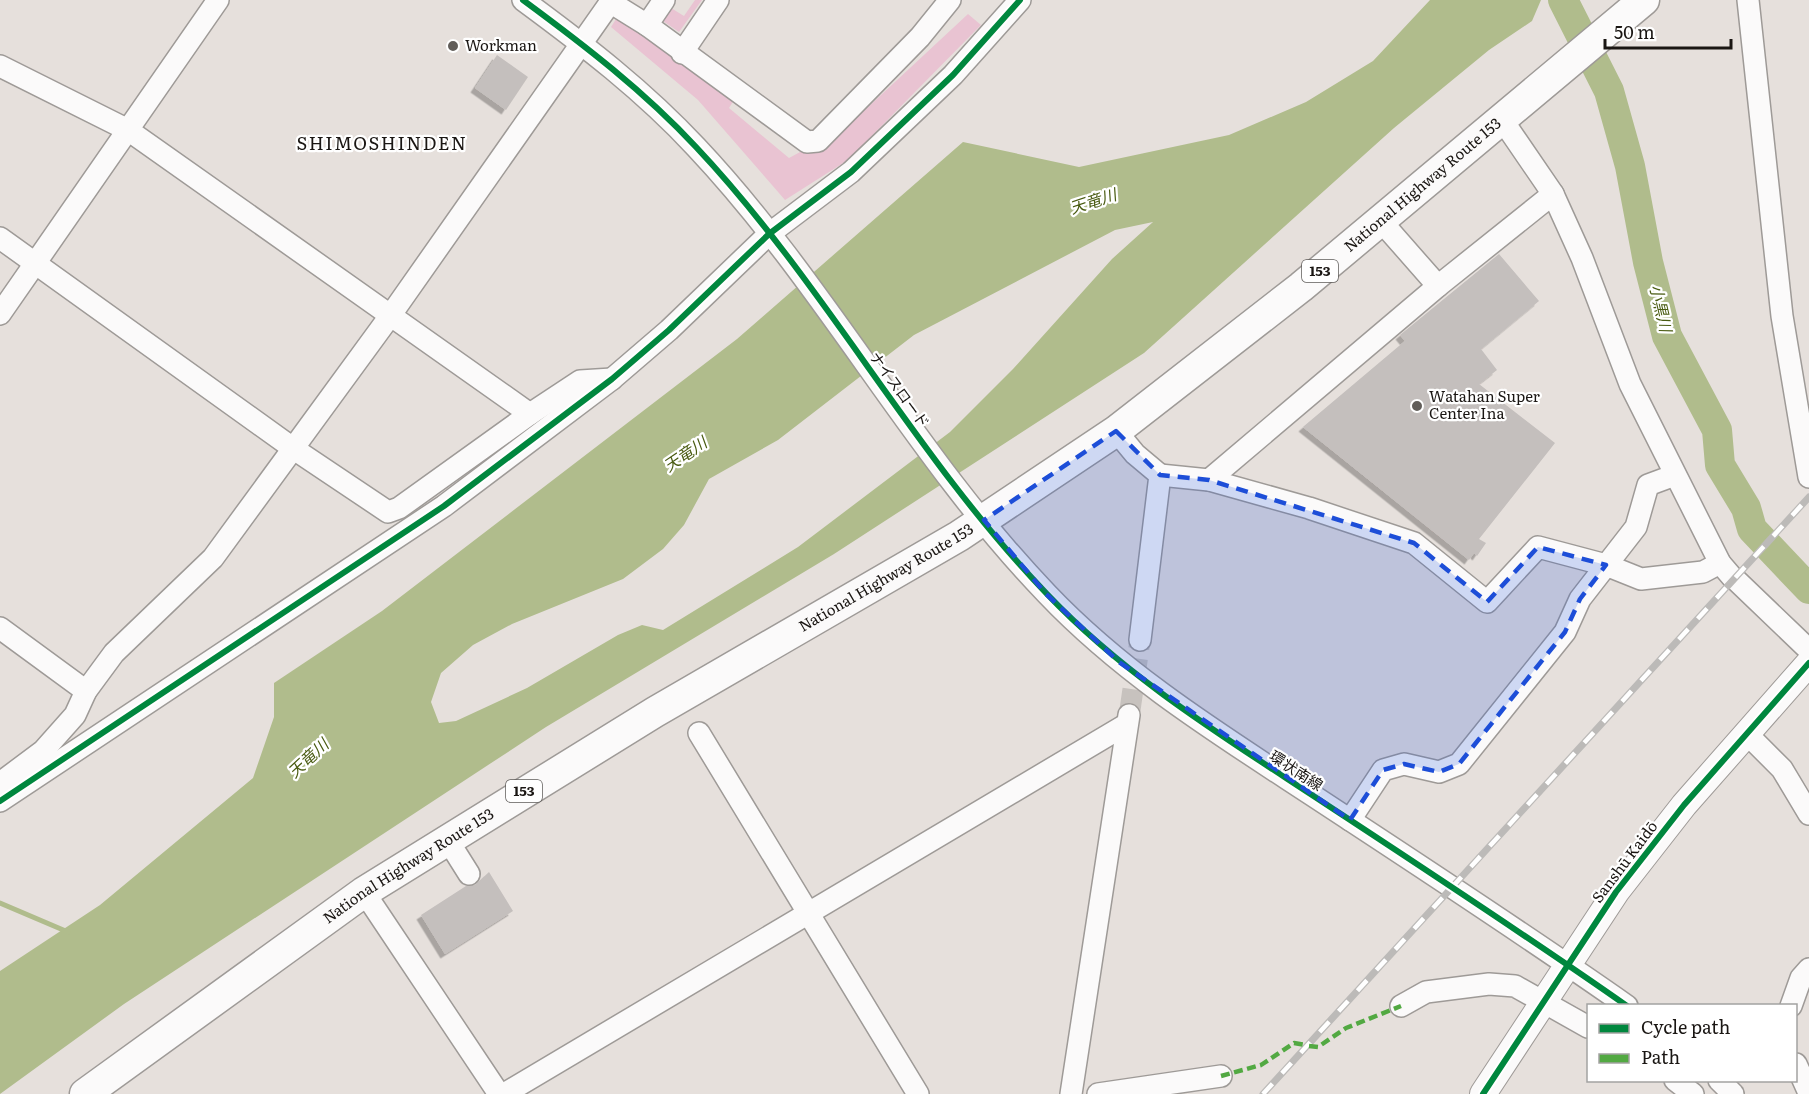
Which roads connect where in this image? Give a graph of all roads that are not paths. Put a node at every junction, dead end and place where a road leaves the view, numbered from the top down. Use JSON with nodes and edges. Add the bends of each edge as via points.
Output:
{"nodes":[{"id":1,"x":218,"y":0,"type":"edge"},
{"id":2,"x":523,"y":0,"type":"edge"},
{"id":3,"x":664,"y":0,"type":"edge"},
{"id":4,"x":718,"y":0,"type":"edge"},
{"id":5,"x":950,"y":0,"type":"edge"},
{"id":6,"x":1020,"y":0,"type":"edge"},
{"id":7,"x":1644,"y":0,"type":"edge"},
{"id":8,"x":1748,"y":0,"type":"edge"},
{"id":9,"x":611,"y":1,"type":"edge"},
{"id":10,"x":647,"y":25,"type":"junction"},
{"id":11,"x":581,"y":43,"type":"junction"},
{"id":12,"x":682,"y":53,"type":"junction"},
{"id":13,"x":0,"y":66,"type":"edge"},
{"id":14,"x":1509,"y":111,"type":"junction"},
{"id":15,"x":128,"y":130,"type":"junction"},
{"id":16,"x":1552,"y":194,"type":"junction"},
{"id":17,"x":1380,"y":220,"type":"junction"},
{"id":18,"x":0,"y":237,"type":"edge"},
{"id":19,"x":772,"y":238,"type":"junction"},
{"id":20,"x":37,"y":261,"type":"junction"},
{"id":21,"x":1438,"y":286,"type":"junction"},
{"id":22,"x":0,"y":314,"type":"edge"},
{"id":23,"x":390,"y":316,"type":"junction"},
{"id":24,"x":612,"y":379,"type":"junction"},
{"id":25,"x":530,"y":414,"type":"junction"},
{"id":26,"x":1116,"y":431,"type":"junction"},
{"id":27,"x":294,"y":449,"type":"junction"},
{"id":28,"x":1160,"y":475,"type":"junction"},
{"id":29,"x":1675,"y":475,"type":"junction"},
{"id":30,"x":1809,"y":477,"type":"edge"},
{"id":31,"x":1209,"y":480,"type":"junction"},
{"id":32,"x":984,"y":520,"type":"junction"},
{"id":33,"x":1606,"y":565,"type":"junction"},
{"id":34,"x":1729,"y":574,"type":"junction"},
{"id":35,"x":0,"y":628,"type":"edge"},
{"id":36,"x":1140,"y":640,"type":"tunnel mouth"},
{"id":37,"x":1809,"y":650,"type":"edge"},
{"id":38,"x":1809,"y":663,"type":"edge"},
{"id":39,"x":86,"y":691,"type":"junction"},
{"id":40,"x":699,"y":733,"type":"dead end"},
{"id":41,"x":1747,"y":734,"type":"junction"},
{"id":42,"x":0,"y":783,"type":"edge"},
{"id":43,"x":0,"y":801,"type":"edge"},
{"id":44,"x":1809,"y":814,"type":"edge"},
{"id":45,"x":1350,"y":820,"type":"junction"},
{"id":46,"x":447,"y":839,"type":"junction"},
{"id":47,"x":469,"y":874,"type":"dead end"},
{"id":48,"x":363,"y":892,"type":"junction"},
{"id":49,"x":808,"y":914,"type":"junction"},
{"id":50,"x":1568,"y":964,"type":"junction"},
{"id":51,"x":1809,"y":969,"type":"edge"},
{"id":52,"x":1544,"y":1000,"type":"junction"},
{"id":53,"x":1626,"y":1004,"type":"edge"},
{"id":54,"x":1791,"y":1004,"type":"edge"},
{"id":55,"x":1401,"y":1006,"type":"dead end"},
{"id":56,"x":1587,"y":1026,"type":"edge"},
{"id":57,"x":1797,"y":1066,"type":"edge"},
{"id":58,"x":1221,"y":1076,"type":"dead end"},
{"id":59,"x":1678,"y":1082,"type":"edge"},
{"id":60,"x":1721,"y":1082,"type":"edge"},
{"id":61,"x":1809,"y":1093,"type":"edge"},
{"id":62,"x":85,"y":1094,"type":"edge"},
{"id":63,"x":501,"y":1094,"type":"edge"},
{"id":64,"x":918,"y":1094,"type":"edge"},
{"id":65,"x":1071,"y":1094,"type":"edge"},
{"id":66,"x":1098,"y":1094,"type":"edge"},
{"id":67,"x":1484,"y":1094,"type":"edge"},
{"id":68,"x":1694,"y":1094,"type":"edge"},
{"id":69,"x":1733,"y":1094,"type":"edge"}],
"edges":[{"from":1,"to":15,"type":"street"},
{"from":2,"to":11,"type":"street","name":"ナイスロード"},
{"from":3,"to":10,"type":"street"},
{"from":4,"to":12,"type":"street"},
{"from":5,"to":12,"type":"street","via":[[920,37],[818,141],[807,142]]},
{"from":6,"to":19,"type":"street","via":[[953,75],[851,172]]},
{"from":7,"to":14,"type":"highway","name":"National Highway Route 153","number":"153"},
{"from":8,"to":30,"type":"street","via":[[1782,316]]},
{"from":9,"to":10,"type":"street"},
{"from":9,"to":11,"type":"street"},
{"from":10,"to":12,"type":"street"},
{"from":11,"to":19,"type":"street","name":"ナイスロード","via":[[648,99],[698,148]]},
{"from":11,"to":23,"type":"street"},
{"from":13,"to":15,"type":"street"},
{"from":14,"to":16,"type":"street"},
{"from":14,"to":17,"type":"highway","name":"National Highway Route 153","number":"153"},
{"from":15,"to":20,"type":"street"},
{"from":15,"to":23,"type":"street"},
{"from":16,"to":21,"type":"street"},
{"from":16,"to":29,"type":"street","via":[[1582,258],[1630,384]]},
{"from":17,"to":21,"type":"street"},
{"from":17,"to":26,"type":"highway","name":"National Highway Route 153","number":"153","via":[[1301,287]]},
{"from":18,"to":20,"type":"street"},
{"from":19,"to":24,"type":"street"},
{"from":19,"to":32,"type":"street","name":"ナイスロード"},
{"from":20,"to":22,"type":"street"},
{"from":20,"to":27,"type":"street"},
{"from":21,"to":31,"type":"street"},
{"from":23,"to":25,"type":"street"},
{"from":23,"to":27,"type":"street"},
{"from":24,"to":25,"type":"street","via":[[580,381]]},
{"from":24,"to":43,"type":"street","via":[[444,506]]},
{"from":25,"to":27,"type":"street","via":[[388,512]]},
{"from":26,"to":28,"type":"street"},
{"from":26,"to":32,"type":"highway","name":"National Highway Route 153","number":"153"},
{"from":27,"to":39,"type":"street","via":[[213,558],[114,653]]},
{"from":28,"to":31,"type":"street"},
{"from":28,"to":36,"type":"street"},
{"from":29,"to":33,"type":"street","via":[[1648,484],[1636,527]]},
{"from":29,"to":34,"type":"street"},
{"from":31,"to":33,"type":"street","via":[[1414,543],[1487,602],[1538,547]]},
{"from":32,"to":45,"type":"street","name":"環状南線","via":[[1046,594],[1119,662]]},
{"from":32,"to":46,"type":"highway","name":"National Highway Route 153","number":"153","via":[[645,717]]},
{"from":33,"to":34,"type":"street","via":[[1641,579],[1702,572]]},
{"from":33,"to":45,"type":"street","via":[[1580,599],[1565,632],[1459,764],[1439,772],[1404,764],[1383,770]]},
{"from":34,"to":37,"type":"street"},
{"from":35,"to":39,"type":"street"},
{"from":38,"to":41,"type":"main road","name":"Sanshū Kaidō"},
{"from":39,"to":42,"type":"street","via":[[75,715],[43,751]]},
{"from":40,"to":49,"type":"street"},
{"from":41,"to":44,"type":"street","via":[[1782,769]]},
{"from":41,"to":50,"type":"main road","name":"Sanshū Kaidō","via":[[1684,805],[1616,892]]},
{"from":45,"to":50,"type":"street","name":"環状南線"},
{"from":46,"to":47,"type":"street"},
{"from":46,"to":48,"type":"highway","name":"National Highway Route 153","number":"153"},
{"from":48,"to":62,"type":"highway","name":"National Highway Route 153","number":"153"},
{"from":48,"to":63,"type":"street"},
{"from":49,"to":63,"type":"street"},
{"from":49,"to":64,"type":"street"},
{"from":49,"to":65,"type":"street","via":[[1129,717]]},
{"from":50,"to":52,"type":"main road","name":"Sanshū Kaidō"},
{"from":50,"to":53,"type":"street","name":"環状南線"},
{"from":51,"to":54,"type":"street","via":[[1801,978]]},
{"from":52,"to":55,"type":"street","via":[[1515,986],[1489,984],[1426,992]]},
{"from":52,"to":56,"type":"street"},
{"from":52,"to":67,"type":"main road","name":"Sanshū Kaidō"},
{"from":57,"to":61,"type":"street"},
{"from":58,"to":66,"type":"street"},
{"from":59,"to":68,"type":"street"},
{"from":60,"to":69,"type":"street"}]}
